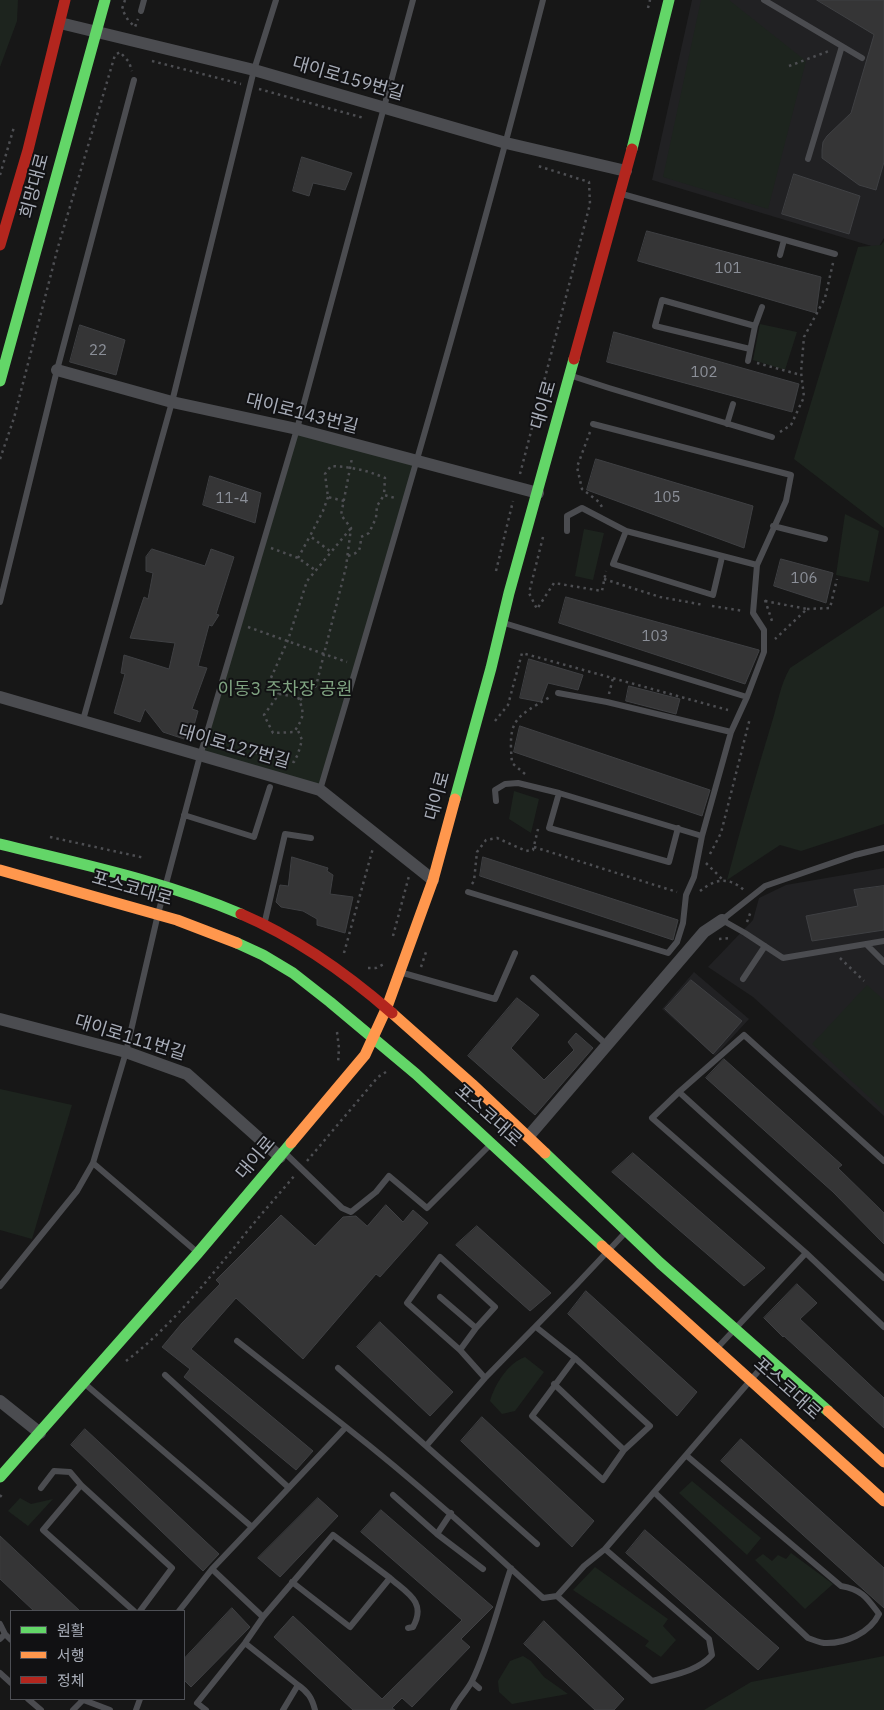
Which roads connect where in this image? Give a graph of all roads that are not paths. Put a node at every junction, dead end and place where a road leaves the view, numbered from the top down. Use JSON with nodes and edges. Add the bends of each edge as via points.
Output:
{"nodes":[{"id":1,"x":65,"y":0,"type":"edge"},
{"id":2,"x":105,"y":0,"type":"edge"},
{"id":3,"x":144,"y":0,"type":"edge"},
{"id":4,"x":276,"y":0,"type":"edge"},
{"id":5,"x":413,"y":0,"type":"edge"},
{"id":6,"x":543,"y":0,"type":"edge"},
{"id":7,"x":669,"y":0,"type":"edge"},
{"id":8,"x":764,"y":0,"type":"edge"},
{"id":9,"x":141,"y":11,"type":"dead end"},
{"id":10,"x":60,"y":23,"type":"junction"},
{"id":11,"x":96,"y":31,"type":"junction"},
{"id":12,"x":842,"y":46,"type":"junction"},
{"id":13,"x":862,"y":58,"type":"dead end"},
{"id":14,"x":254,"y":70,"type":"junction"},
{"id":15,"x":134,"y":80,"type":"road end"},
{"id":16,"x":383,"y":108,"type":"junction"},
{"id":17,"x":506,"y":143,"type":"junction"},
{"id":18,"x":808,"y":159,"type":"dead end"},
{"id":19,"x":626,"y":171,"type":"junction"},
{"id":20,"x":619,"y":193,"type":"junction"},
{"id":21,"x":784,"y":240,"type":"junction"},
{"id":22,"x":0,"y":244,"type":"edge"},
{"id":23,"x":835,"y":254,"type":"road end"},
{"id":24,"x":780,"y":255,"type":"dead end"},
{"id":25,"x":762,"y":307,"type":"dead end"},
{"id":26,"x":755,"y":326,"type":"junction"},
{"id":27,"x":750,"y":348,"type":"junction"},
{"id":28,"x":748,"y":361,"type":"road end"},
{"id":29,"x":57,"y":370,"type":"junction"},
{"id":30,"x":571,"y":375,"type":"junction"},
{"id":31,"x":0,"y":381,"type":"edge"},
{"id":32,"x":172,"y":402,"type":"junction"},
{"id":33,"x":733,"y":404,"type":"dead end"},
{"id":34,"x":593,"y":424,"type":"road end"},
{"id":35,"x":727,"y":424,"type":"junction"},
{"id":36,"x":297,"y":429,"type":"junction"},
{"id":37,"x":772,"y":437,"type":"road end"},
{"id":38,"x":418,"y":461,"type":"junction"},
{"id":39,"x":538,"y":493,"type":"junction"},
{"id":40,"x":773,"y":526,"type":"junction"},
{"id":41,"x":567,"y":531,"type":"dead end"},
{"id":42,"x":626,"y":531,"type":"junction"},
{"id":43,"x":825,"y":539,"type":"dead end"},
{"id":44,"x":722,"y":557,"type":"junction"},
{"id":45,"x":757,"y":565,"type":"junction"},
{"id":46,"x":0,"y":602,"type":"edge"},
{"id":47,"x":502,"y":622,"type":"junction"},
{"id":48,"x":558,"y":693,"type":"road end"},
{"id":49,"x":0,"y":696,"type":"edge"},
{"id":50,"x":747,"y":697,"type":"junction"},
{"id":51,"x":82,"y":720,"type":"junction"},
{"id":52,"x":731,"y":732,"type":"junction"},
{"id":53,"x":200,"y":756,"type":"junction"},
{"id":54,"x":270,"y":787,"type":"dead end"},
{"id":55,"x":320,"y":790,"type":"junction"},
{"id":56,"x":559,"y":793,"type":"junction"},
{"id":57,"x":496,"y":801,"type":"dead end"},
{"id":58,"x":184,"y":814,"type":"junction"},
{"id":59,"x":678,"y":828,"type":"junction"},
{"id":60,"x":702,"y":836,"type":"junction"},
{"id":61,"x":311,"y":838,"type":"dead end"},
{"id":62,"x":0,"y":844,"type":"edge"},
{"id":63,"x":884,"y":848,"type":"edge"},
{"id":64,"x":0,"y":870,"type":"edge"},
{"id":65,"x":433,"y":880,"type":"junction"},
{"id":66,"x":166,"y":887,"type":"junction"},
{"id":67,"x":468,"y":892,"type":"road end"},
{"id":68,"x":158,"y":914,"type":"junction"},
{"id":69,"x":722,"y":920,"type":"junction"},
{"id":70,"x":264,"y":925,"type":"junction"},
{"id":71,"x":884,"y":941,"type":"edge"},
{"id":72,"x":866,"y":945,"type":"junction"},
{"id":73,"x":765,"y":946,"type":"junction"},
{"id":74,"x":515,"y":953,"type":"dead end"},
{"id":75,"x":884,"y":962,"type":"edge"},
{"id":76,"x":399,"y":972,"type":"junction"},
{"id":77,"x":532,"y":978,"type":"dead end"},
{"id":78,"x":743,"y":979,"type":"dead end"},
{"id":79,"x":386,"y":1007,"type":"junction"},
{"id":80,"x":0,"y":1019,"type":"edge"},
{"id":81,"x":372,"y":1037,"type":"junction"},
{"id":82,"x":607,"y":1045,"type":"junction"},
{"id":83,"x":126,"y":1052,"type":"junction"},
{"id":84,"x":679,"y":1092,"type":"junction"},
{"id":85,"x":528,"y":1137,"type":"junction"},
{"id":86,"x":491,"y":1144,"type":"junction"},
{"id":87,"x":282,"y":1155,"type":"junction"},
{"id":88,"x":884,"y":1161,"type":"edge"},
{"id":89,"x":93,"y":1163,"type":"junction"},
{"id":90,"x":599,"y":1204,"type":"junction"},
{"id":91,"x":581,"y":1226,"type":"junction"},
{"id":92,"x":626,"y":1231,"type":"junction"},
{"id":93,"x":608,"y":1251,"type":"junction"},
{"id":94,"x":198,"y":1253,"type":"junction"},
{"id":95,"x":806,"y":1253,"type":"junction"},
{"id":96,"x":884,"y":1278,"type":"edge"},
{"id":97,"x":0,"y":1286,"type":"edge"},
{"id":98,"x":440,"y":1296,"type":"dead end"},
{"id":99,"x":536,"y":1327,"type":"junction"},
{"id":100,"x":884,"y":1327,"type":"edge"},
{"id":101,"x":476,"y":1328,"type":"junction"},
{"id":102,"x":735,"y":1329,"type":"junction"},
{"id":103,"x":238,"y":1341,"type":"dead end"},
{"id":104,"x":717,"y":1349,"type":"junction"},
{"id":105,"x":460,"y":1350,"type":"junction"},
{"id":106,"x":575,"y":1358,"type":"junction"},
{"id":107,"x":770,"y":1358,"type":"junction"},
{"id":108,"x":338,"y":1368,"type":"dead end"},
{"id":109,"x":165,"y":1375,"type":"dead end"},
{"id":110,"x":486,"y":1378,"type":"junction"},
{"id":111,"x":751,"y":1380,"type":"junction"},
{"id":112,"x":84,"y":1383,"type":"junction"},
{"id":113,"x":554,"y":1384,"type":"junction"},
{"id":114,"x":0,"y":1401,"type":"edge"},
{"id":115,"x":346,"y":1427,"type":"junction"},
{"id":116,"x":40,"y":1433,"type":"junction"},
{"id":117,"x":426,"y":1446,"type":"junction"},
{"id":118,"x":624,"y":1450,"type":"junction"},
{"id":119,"x":687,"y":1456,"type":"junction"},
{"id":120,"x":884,"y":1462,"type":"edge"},
{"id":121,"x":0,"y":1477,"type":"edge"},
{"id":122,"x":81,"y":1485,"type":"junction"},
{"id":123,"x":288,"y":1487,"type":"junction"},
{"id":124,"x":41,"y":1488,"type":"dead end"},
{"id":125,"x":654,"y":1492,"type":"junction"},
{"id":126,"x":393,"y":1495,"type":"dead end"},
{"id":127,"x":884,"y":1501,"type":"edge"},
{"id":128,"x":450,"y":1513,"type":"junction"},
{"id":129,"x":252,"y":1527,"type":"junction"},
{"id":130,"x":437,"y":1534,"type":"junction"},
{"id":131,"x":537,"y":1544,"type":"dead end"},
{"id":132,"x":604,"y":1549,"type":"junction"},
{"id":133,"x":511,"y":1568,"type":"junction"},
{"id":134,"x":212,"y":1569,"type":"junction"},
{"id":135,"x":483,"y":1569,"type":"dead end"},
{"id":136,"x":390,"y":1578,"type":"junction"},
{"id":137,"x":292,"y":1582,"type":"junction"},
{"id":138,"x":557,"y":1596,"type":"junction"},
{"id":139,"x":133,"y":1610,"type":"edge"},
{"id":140,"x":141,"y":1610,"type":"edge"},
{"id":141,"x":180,"y":1610,"type":"edge"},
{"id":142,"x":263,"y":1617,"type":"junction"},
{"id":143,"x":0,"y":1624,"type":"edge"},
{"id":144,"x":408,"y":1628,"type":"dead end"},
{"id":145,"x":2,"y":1637,"type":"edge"},
{"id":146,"x":245,"y":1643,"type":"junction"},
{"id":147,"x":0,"y":1673,"type":"edge"},
{"id":148,"x":10,"y":1682,"type":"edge"},
{"id":149,"x":472,"y":1682,"type":"junction"},
{"id":150,"x":298,"y":1685,"type":"junction"},
{"id":151,"x":479,"y":1688,"type":"dead end"},
{"id":152,"x":29,"y":1700,"type":"edge"},
{"id":153,"x":81,"y":1700,"type":"edge"},
{"id":154,"x":85,"y":1700,"type":"edge"},
{"id":155,"x":41,"y":1710,"type":"edge"},
{"id":156,"x":73,"y":1710,"type":"edge"},
{"id":157,"x":110,"y":1710,"type":"edge"},
{"id":158,"x":206,"y":1710,"type":"edge"},
{"id":159,"x":283,"y":1710,"type":"edge"},
{"id":160,"x":314,"y":1710,"type":"edge"},
{"id":161,"x":453,"y":1710,"type":"edge"}],
"edges":[{"from":1,"to":10,"type":"main road","name":"희망대로"},
{"from":2,"to":11,"type":"main road","name":"희망대로"},
{"from":3,"to":9,"type":"lane"},
{"from":4,"to":14,"type":"lane"},
{"from":5,"to":16,"type":"lane"},
{"from":6,"to":17,"type":"lane"},
{"from":7,"to":19,"type":"main road","name":"대이로"},
{"from":8,"to":12,"type":"lane"},
{"from":10,"to":11,"type":"street","name":"대이로159번길"},
{"from":10,"to":22,"type":"main road","name":"희망대로","via":[[38,128]]},
{"from":11,"to":14,"type":"street","name":"대이로159번길"},
{"from":11,"to":31,"type":"main road","name":"희망대로","via":[[63,136]]},
{"from":12,"to":13,"type":"lane"},
{"from":12,"to":18,"type":"lane"},
{"from":14,"to":16,"type":"street","name":"대이로159번길"},
{"from":14,"to":32,"type":"lane"},
{"from":15,"to":29,"type":"lane"},
{"from":16,"to":17,"type":"street","name":"대이로159번길"},
{"from":16,"to":36,"type":"lane"},
{"from":17,"to":19,"type":"street","name":"대이로159번길"},
{"from":17,"to":38,"type":"lane"},
{"from":19,"to":20,"type":"main road","name":"대이로"},
{"from":20,"to":21,"type":"lane"},
{"from":20,"to":30,"type":"main road","name":"대이로"},
{"from":21,"to":23,"type":"lane"},
{"from":21,"to":24,"type":"lane"},
{"from":25,"to":26,"type":"lane"},
{"from":26,"to":27,"type":"lane"},
{"from":26,"to":27,"type":"lane","via":[[662,300],[655,326]]},
{"from":27,"to":28,"type":"lane"},
{"from":29,"to":32,"type":"street","name":"대이로143번길"},
{"from":29,"to":46,"type":"lane"},
{"from":30,"to":35,"type":"lane"},
{"from":30,"to":39,"type":"main road","name":"대이로"},
{"from":32,"to":36,"type":"street","name":"대이로143번길"},
{"from":32,"to":51,"type":"lane"},
{"from":33,"to":35,"type":"lane"},
{"from":34,"to":40,"type":"lane","via":[[791,475],[786,501]]},
{"from":35,"to":37,"type":"lane"},
{"from":36,"to":38,"type":"street","name":"대이로143번길"},
{"from":36,"to":53,"type":"lane"},
{"from":38,"to":39,"type":"street","name":"대이로143번길"},
{"from":38,"to":55,"type":"lane"},
{"from":39,"to":47,"type":"main road","name":"대이로"},
{"from":40,"to":43,"type":"lane"},
{"from":40,"to":45,"type":"lane"},
{"from":41,"to":42,"type":"lane","via":[[567,516],[582,508]]},
{"from":42,"to":44,"type":"lane"},
{"from":42,"to":44,"type":"lane","via":[[613,564],[712,595]]},
{"from":44,"to":45,"type":"lane"},
{"from":45,"to":50,"type":"lane","via":[[753,613],[764,630],[764,652]]},
{"from":47,"to":50,"type":"lane"},
{"from":47,"to":65,"type":"main road","name":"대이로"},
{"from":48,"to":52,"type":"lane"},
{"from":49,"to":51,"type":"street","name":"대이로127번길"},
{"from":50,"to":52,"type":"lane"},
{"from":51,"to":53,"type":"street","name":"대이로127번길"},
{"from":52,"to":60,"type":"lane"},
{"from":53,"to":55,"type":"street","name":"대이로127번길"},
{"from":53,"to":58,"type":"lane"},
{"from":54,"to":58,"type":"lane","via":[[254,837]]},
{"from":55,"to":65,"type":"street","name":"대이로127번길"},
{"from":56,"to":57,"type":"lane","via":[[518,783],[505,784],[495,790]]},
{"from":56,"to":59,"type":"lane"},
{"from":56,"to":59,"type":"lane","via":[[549,828],[669,862]]},
{"from":58,"to":66,"type":"lane"},
{"from":59,"to":60,"type":"lane"},
{"from":60,"to":67,"type":"lane","via":[[694,877],[686,895],[683,923],[677,942],[668,953]]},
{"from":61,"to":70,"type":"lane","via":[[285,834]]},
{"from":62,"to":66,"type":"main road","name":"포스코대로"},
{"from":63,"to":69,"type":"lane","via":[[854,854],[764,886]]},
{"from":64,"to":68,"type":"main road","name":"포스코대로"},
{"from":65,"to":76,"type":"main road","name":"대이로"},
{"from":66,"to":68,"type":"lane"},
{"from":66,"to":70,"type":"main road","name":"포스코대로"},
{"from":68,"to":81,"type":"main road","name":"포스코대로","via":[[229,939],[263,955],[293,973]]},
{"from":68,"to":83,"type":"lane"},
{"from":69,"to":73,"type":"lane"},
{"from":69,"to":82,"type":"street","name":"포스코대로","via":[[704,932]]},
{"from":70,"to":79,"type":"main road","name":"포스코대로","via":[[318,954]]},
{"from":71,"to":72,"type":"lane"},
{"from":72,"to":73,"type":"lane","via":[[783,958]]},
{"from":72,"to":75,"type":"lane"},
{"from":73,"to":78,"type":"lane"},
{"from":74,"to":76,"type":"lane","via":[[495,999]]},
{"from":76,"to":79,"type":"main road","name":"대이로"},
{"from":77,"to":82,"type":"lane"},
{"from":79,"to":81,"type":"main road","name":"대이로"},
{"from":79,"to":85,"type":"main road","name":"포스코대로","via":[[499,1107]]},
{"from":80,"to":83,"type":"street","name":"대이로111번길"},
{"from":81,"to":86,"type":"main road","name":"포스코대로"},
{"from":81,"to":87,"type":"main road","name":"대이로","via":[[357,1066]]},
{"from":82,"to":85,"type":"street","name":"포스코대로"},
{"from":83,"to":87,"type":"street","name":"대이로111번길","via":[[187,1074]]},
{"from":83,"to":89,"type":"lane"},
{"from":84,"to":88,"type":"lane","via":[[744,1035]]},
{"from":84,"to":95,"type":"lane","via":[[652,1118]]},
{"from":84,"to":96,"type":"lane"},
{"from":85,"to":90,"type":"main road","name":"포스코대로"},
{"from":86,"to":87,"type":"lane","via":[[427,1208],[389,1176],[376,1192],[351,1212],[342,1208]]},
{"from":86,"to":91,"type":"main road","name":"포스코대로"},
{"from":87,"to":94,"type":"main road","name":"대이로"},
{"from":89,"to":94,"type":"lane"},
{"from":89,"to":97,"type":"lane","via":[[77,1191]]},
{"from":90,"to":91,"type":"main road","via":[[594,1220]]},
{"from":90,"to":92,"type":"main road","name":"포스코대로"},
{"from":91,"to":93,"type":"main road","name":"포스코대로"},
{"from":92,"to":93,"type":"lane"},
{"from":92,"to":102,"type":"main road","name":"포스코대로"},
{"from":93,"to":99,"type":"lane"},
{"from":93,"to":104,"type":"main road","name":"포스코대로"},
{"from":94,"to":112,"type":"main road","name":"대이로"},
{"from":95,"to":100,"type":"lane"},
{"from":95,"to":102,"type":"lane"},
{"from":98,"to":101,"type":"lane"},
{"from":99,"to":106,"type":"lane"},
{"from":99,"to":110,"type":"lane"},
{"from":101,"to":105,"type":"lane"},
{"from":101,"to":105,"type":"lane","via":[[495,1307],[440,1257],[407,1303]]},
{"from":102,"to":104,"type":"lane"},
{"from":102,"to":107,"type":"main road","name":"포스코대로"},
{"from":103,"to":115,"type":"lane"},
{"from":104,"to":111,"type":"main road","name":"포스코대로"},
{"from":105,"to":110,"type":"lane"},
{"from":106,"to":113,"type":"lane"},
{"from":106,"to":118,"type":"lane","via":[[650,1426]]},
{"from":107,"to":111,"type":"lane"},
{"from":107,"to":120,"type":"main road","name":"포스코대로"},
{"from":108,"to":117,"type":"lane"},
{"from":109,"to":123,"type":"lane"},
{"from":110,"to":117,"type":"lane"},
{"from":111,"to":119,"type":"lane"},
{"from":111,"to":127,"type":"main road","name":"포스코대로"},
{"from":112,"to":116,"type":"main road","name":"대이로"},
{"from":112,"to":129,"type":"lane"},
{"from":113,"to":118,"type":"lane"},
{"from":113,"to":118,"type":"lane","via":[[532,1416],[603,1480]]},
{"from":114,"to":116,"type":"street"},
{"from":115,"to":123,"type":"lane"},
{"from":115,"to":128,"type":"lane"},
{"from":116,"to":121,"type":"main road","name":"대이로"},
{"from":117,"to":131,"type":"lane"},
{"from":119,"to":125,"type":"lane"},
{"from":119,"to":125,"type":"lane","via":[[841,1586],[854,1588],[867,1598],[879,1614],[875,1623],[854,1637],[838,1642],[822,1643],[808,1638]]},
{"from":122,"to":124,"type":"lane","via":[[70,1472],[54,1471]]},
{"from":122,"to":139,"type":"lane","via":[[43,1530]]},
{"from":122,"to":140,"type":"lane","via":[[172,1568]]},
{"from":123,"to":129,"type":"lane"},
{"from":125,"to":132,"type":"lane"},
{"from":126,"to":130,"type":"lane"},
{"from":128,"to":130,"type":"lane"},
{"from":128,"to":133,"type":"lane"},
{"from":129,"to":134,"type":"lane"},
{"from":130,"to":135,"type":"lane"},
{"from":132,"to":138,"type":"lane"},
{"from":132,"to":138,"type":"lane","via":[[709,1639],[712,1655],[705,1663],[652,1681]]},
{"from":133,"to":138,"type":"lane","via":[[543,1598]]},
{"from":133,"to":149,"type":"lane"},
{"from":134,"to":141,"type":"lane"},
{"from":134,"to":142,"type":"lane"},
{"from":136,"to":137,"type":"lane","via":[[333,1535]]},
{"from":136,"to":137,"type":"lane","via":[[350,1627]]},
{"from":136,"to":144,"type":"lane","via":[[416,1602],[418,1616],[413,1627]]},
{"from":137,"to":142,"type":"lane"},
{"from":142,"to":146,"type":"lane"},
{"from":143,"to":145,"type":"lane"},
{"from":146,"to":150,"type":"lane"},
{"from":146,"to":158,"type":"lane","via":[[198,1703]]},
{"from":147,"to":148,"type":"lane"},
{"from":149,"to":151,"type":"lane"},
{"from":149,"to":161,"type":"lane"},
{"from":150,"to":159,"type":"lane"},
{"from":150,"to":160,"type":"lane","via":[[312,1698]]},
{"from":152,"to":155,"type":"lane"},
{"from":153,"to":156,"type":"lane"},
{"from":154,"to":157,"type":"lane"}]}
